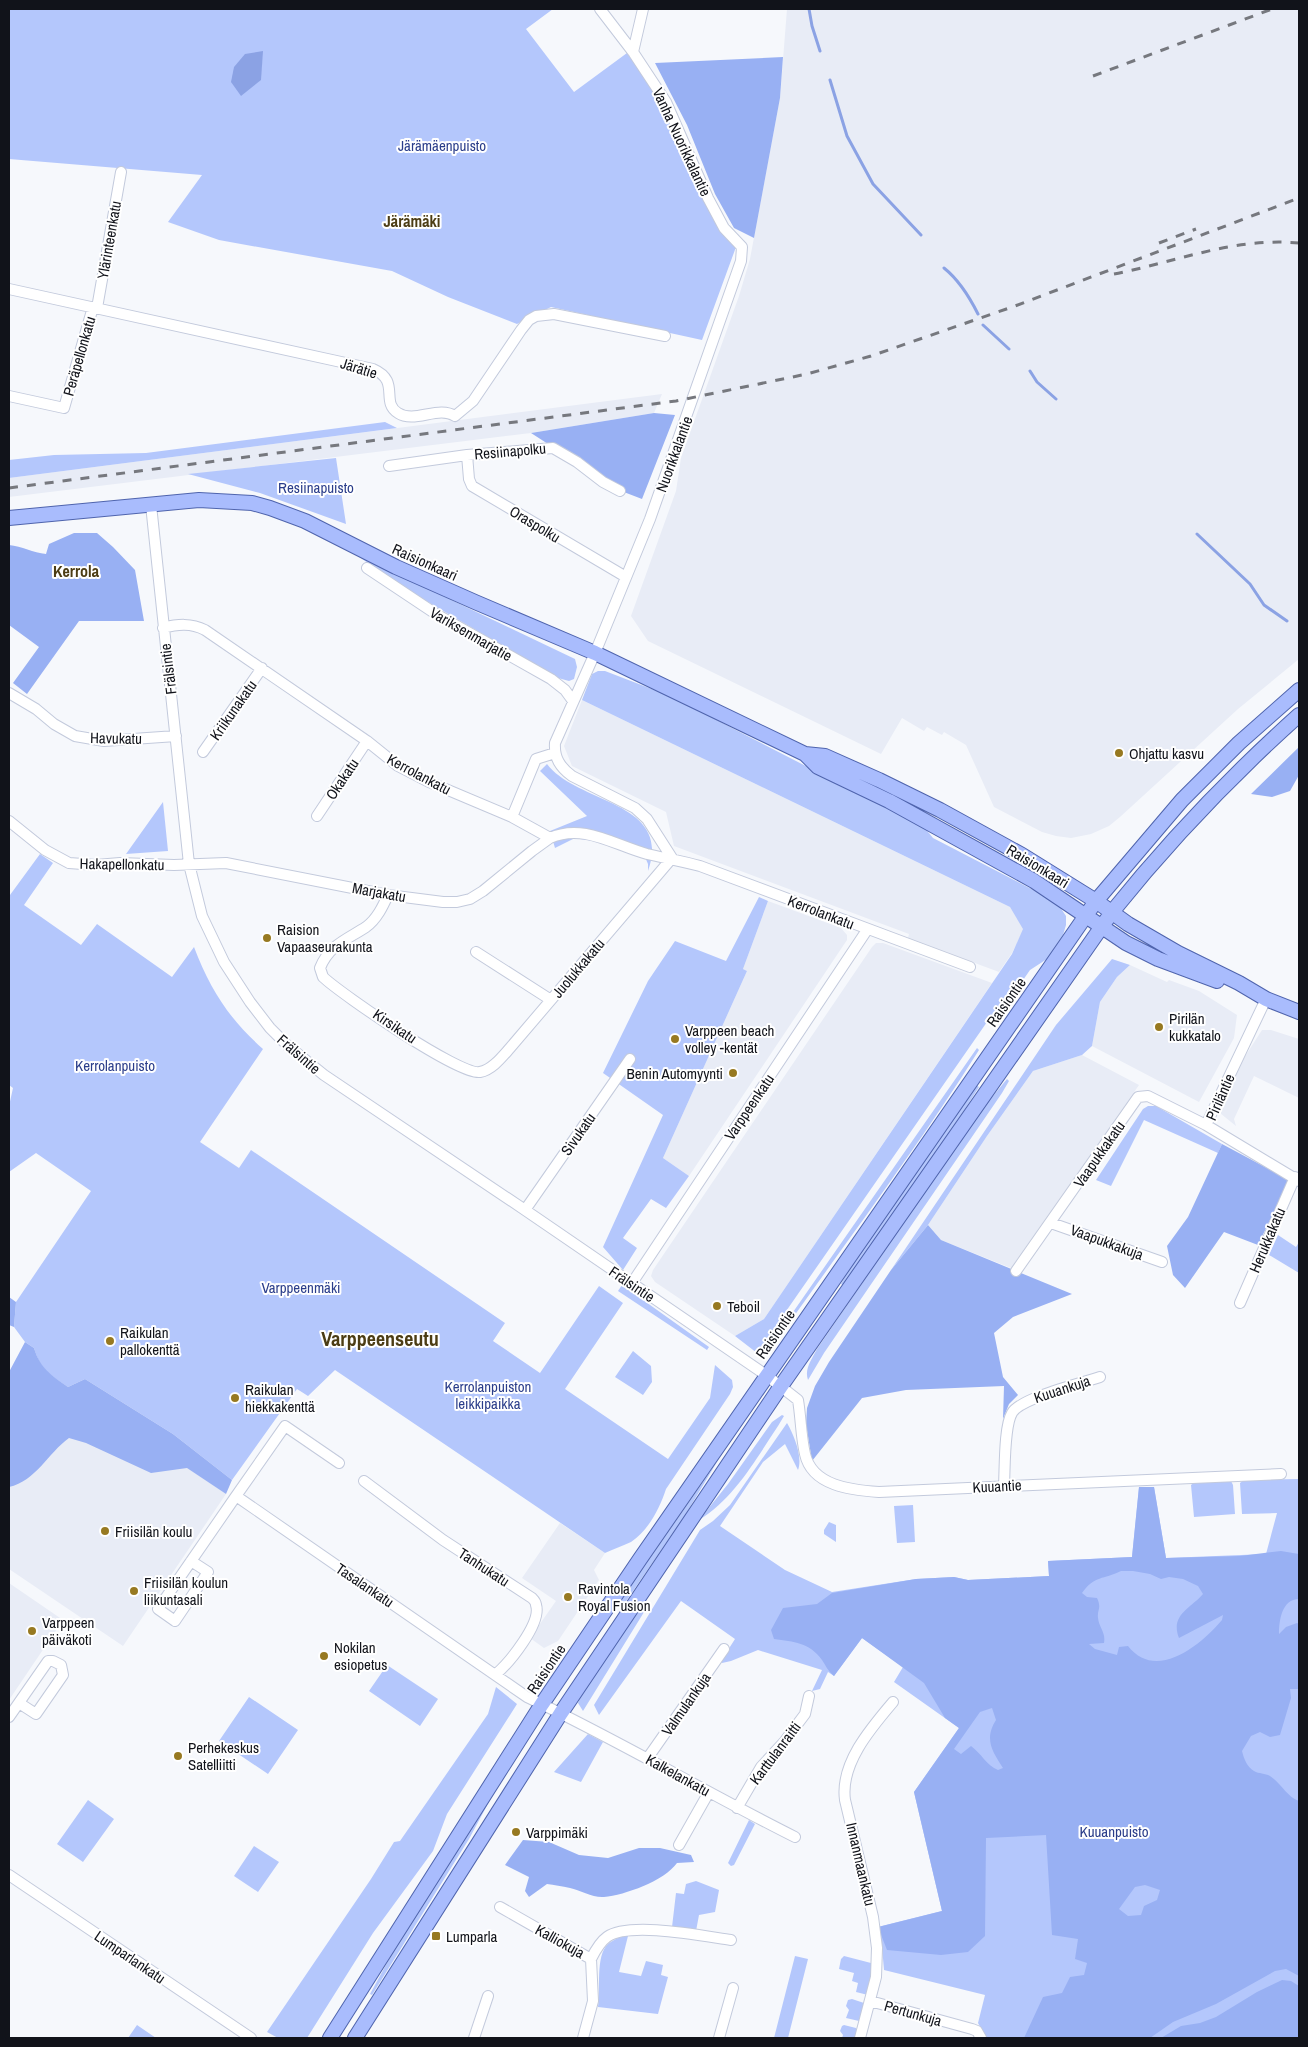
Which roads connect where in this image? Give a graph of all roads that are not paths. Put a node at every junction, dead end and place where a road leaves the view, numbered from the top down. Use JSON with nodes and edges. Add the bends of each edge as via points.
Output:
{"nodes":[{"id":1,"x":600,"y":9,"type":"edge"},
{"id":2,"x":643,"y":9,"type":"edge"},
{"id":3,"x":633,"y":52,"type":"junction"},
{"id":4,"x":121,"y":172,"type":"dead end"},
{"id":5,"x":742,"y":252,"type":"joint"},
{"id":6,"x":9,"y":289,"type":"edge"},
{"id":7,"x":95,"y":308,"type":"junction"},
{"id":8,"x":664,"y":336,"type":"dead end"},
{"id":9,"x":9,"y":396,"type":"edge"},
{"id":10,"x":467,"y":455,"type":"junction"},
{"id":11,"x":389,"y":466,"type":"dead end"},
{"id":12,"x":620,"y":491,"type":"dead end"},
{"id":13,"x":151,"y":505,"type":"junction"},
{"id":14,"x":9,"y":518,"type":"edge"},
{"id":15,"x":367,"y":568,"type":"dead end"},
{"id":16,"x":626,"y":577,"type":"junction"},
{"id":17,"x":164,"y":628,"type":"junction"},
{"id":18,"x":595,"y":653,"type":"junction"},
{"id":19,"x":262,"y":668,"type":"junction"},
{"id":20,"x":1299,"y":690,"type":"edge"},
{"id":21,"x":9,"y":693,"type":"edge"},
{"id":22,"x":573,"y":701,"type":"junction"},
{"id":23,"x":1299,"y":715,"type":"edge"},
{"id":24,"x":176,"y":736,"type":"junction"},
{"id":25,"x":367,"y":742,"type":"junction"},
{"id":26,"x":203,"y":752,"type":"dead end"},
{"id":27,"x":555,"y":753,"type":"junction"},
{"id":28,"x":805,"y":754,"type":"junction"},
{"id":29,"x":317,"y":816,"type":"dead end"},
{"id":30,"x":512,"y":817,"type":"junction"},
{"id":31,"x":9,"y":821,"type":"edge"},
{"id":32,"x":550,"y":838,"type":"junction"},
{"id":33,"x":672,"y":858,"type":"junction"},
{"id":34,"x":188,"y":864,"type":"junction"},
{"id":35,"x":388,"y":894,"type":"junction"},
{"id":36,"x":1096,"y":901,"type":"junction"},
{"id":37,"x":1112,"y":912,"type":"junction"},
{"id":38,"x":1086,"y":916,"type":"junction"},
{"id":39,"x":1102,"y":927,"type":"junction"},
{"id":40,"x":867,"y":930,"type":"junction"},
{"id":41,"x":476,"y":952,"type":"dead end"},
{"id":42,"x":970,"y":967,"type":"dead end"},
{"id":43,"x":1263,"y":997,"type":"junction"},
{"id":44,"x":551,"y":1000,"type":"junction"},
{"id":45,"x":1299,"y":1012,"type":"edge"},
{"id":46,"x":630,"y":1059,"type":"dead end"},
{"id":47,"x":479,"y":1072,"type":"joint"},
{"id":48,"x":1206,"y":1125,"type":"junction"},
{"id":49,"x":1297,"y":1179,"type":"edge"},
{"id":50,"x":525,"y":1210,"type":"junction"},
{"id":51,"x":1051,"y":1223,"type":"junction"},
{"id":52,"x":1162,"y":1262,"type":"dead end"},
{"id":53,"x":1016,"y":1271,"type":"dead end"},
{"id":54,"x":632,"y":1283,"type":"junction"},
{"id":55,"x":1240,"y":1303,"type":"dead end"},
{"id":56,"x":766,"y":1375,"type":"junction"},
{"id":57,"x":1100,"y":1377,"type":"dead end"},
{"id":58,"x":780,"y":1386,"type":"junction"},
{"id":59,"x":338,"y":1463,"type":"dead end"},
{"id":60,"x":1281,"y":1474,"type":"dead end"},
{"id":61,"x":364,"y":1481,"type":"dead end"},
{"id":62,"x":1004,"y":1485,"type":"junction"},
{"id":63,"x":236,"y":1496,"type":"junction"},
{"id":64,"x":191,"y":1561,"type":"junction"},
{"id":65,"x":724,"y":1649,"type":"dead end"},
{"id":66,"x":496,"y":1674,"type":"junction"},
{"id":67,"x":808,"y":1696,"type":"dead end"},
{"id":68,"x":19,"y":1702,"type":"junction"},
{"id":69,"x":893,"y":1702,"type":"dead end"},
{"id":70,"x":542,"y":1704,"type":"junction"},
{"id":71,"x":561,"y":1713,"type":"junction"},
{"id":72,"x":9,"y":1717,"type":"edge"},
{"id":73,"x":647,"y":1759,"type":"junction"},
{"id":74,"x":709,"y":1792,"type":"junction"},
{"id":75,"x":737,"y":1808,"type":"junction"},
{"id":76,"x":795,"y":1837,"type":"dead end"},
{"id":77,"x":679,"y":1845,"type":"dead end"},
{"id":78,"x":9,"y":1875,"type":"edge"},
{"id":79,"x":500,"y":1908,"type":"dead end"},
{"id":80,"x":731,"y":1940,"type":"dead end"},
{"id":81,"x":591,"y":1959,"type":"junction"},
{"id":82,"x":733,"y":1988,"type":"dead end"},
{"id":83,"x":488,"y":1996,"type":"dead end"},
{"id":84,"x":870,"y":2001,"type":"junction"},
{"id":85,"x":251,"y":2038,"type":"edge"},
{"id":86,"x":330,"y":2038,"type":"edge"},
{"id":87,"x":355,"y":2038,"type":"edge"},
{"id":88,"x":474,"y":2038,"type":"edge"},
{"id":89,"x":583,"y":2038,"type":"edge"},
{"id":90,"x":719,"y":2038,"type":"edge"},
{"id":91,"x":860,"y":2038,"type":"edge"},
{"id":92,"x":981,"y":2038,"type":"edge"}],
"edges":[{"from":1,"to":3,"type":"street","name":"Vanha Nuorikkalantie"},
{"from":2,"to":3,"type":"street"},
{"from":3,"to":5,"type":"street","name":"Vanha Nuorikkalantie","via":[[674,117],[708,198]]},
{"from":4,"to":7,"type":"street","name":"Ylärinteenkatu"},
{"from":5,"to":16,"type":"street","name":"Nuorikkalantie","via":[[702,376]]},
{"from":6,"to":7,"type":"street","name":"Järätie"},
{"from":7,"to":8,"type":"street","name":"Järätie","via":[[373,369],[386,379],[391,406],[402,416],[444,412],[455,416],[465,409],[521,330],[536,316],[554,314]]},
{"from":7,"to":9,"type":"street","name":"Peräpellonkatu","via":[[64,408]]},
{"from":10,"to":11,"type":"street","name":"Resiinapolku"},
{"from":10,"to":12,"type":"street","name":"Resiinapolku","via":[[553,448]]},
{"from":10,"to":16,"type":"street","name":"Oraspolku","via":[[472,486]]},
{"from":13,"to":14,"type":"main road","name":"Raisionkaari"},
{"from":13,"to":17,"type":"street","name":"Frälsintie"},
{"from":13,"to":18,"type":"main road","name":"Raisionkaari","via":[[199,500],[270,508]]},
{"from":15,"to":22,"type":"street","name":"Variksenmarjatie","via":[[436,614],[551,679]]},
{"from":16,"to":18,"type":"street","name":"Nuorikkalantie"},
{"from":17,"to":19,"type":"street","name":"Kerrolankatu","via":[[197,626]]},
{"from":17,"to":24,"type":"street","name":"Frälsintie"},
{"from":18,"to":22,"type":"street"},
{"from":18,"to":28,"type":"main road","name":"Raisionkaari"},
{"from":19,"to":25,"type":"street","name":"Kerrolankatu"},
{"from":19,"to":26,"type":"street","name":"Kriikunakatu"},
{"from":20,"to":36,"type":"main road","name":"Raisiontie","via":[[1182,800]]},
{"from":21,"to":24,"type":"street","name":"Havukatu","via":[[75,736],[104,741]]},
{"from":22,"to":27,"type":"street","via":[[558,734]]},
{"from":23,"to":37,"type":"main road","via":[[1205,804]]},
{"from":24,"to":34,"type":"street","name":"Frälsintie"},
{"from":25,"to":29,"type":"street","name":"Okakatu"},
{"from":25,"to":30,"type":"street","name":"Kerrolankatu","via":[[413,775]]},
{"from":27,"to":30,"type":"street","via":[[536,759]]},
{"from":27,"to":33,"type":"street","via":[[558,762],[572,776],[641,813]]},
{"from":28,"to":36,"type":"main road","name":"Raisionkaari","via":[[825,756],[896,787],[1022,855]]},
{"from":28,"to":38,"type":"main road","name":"Raisionkaari","via":[[818,767],[889,801],[1034,881]]},
{"from":30,"to":32,"type":"street","name":"Kerrolankatu"},
{"from":31,"to":34,"type":"street","name":"Hakapellonkatu","via":[[45,850],[70,862],[96,865]]},
{"from":32,"to":33,"type":"street","name":"Kerrolankatu","via":[[561,833],[583,833],[647,854]]},
{"from":32,"to":35,"type":"street","name":"Marjakatu","via":[[496,882],[470,898],[443,902]]},
{"from":33,"to":40,"type":"street","name":"Kerrolankatu"},
{"from":33,"to":44,"type":"street","name":"Juolukkakatu"},
{"from":34,"to":35,"type":"street","name":"Marjakatu","via":[[226,863]]},
{"from":34,"to":50,"type":"street","name":"Frälsintie","via":[[211,938],[235,980],[270,1028],[324,1075]]},
{"from":35,"to":47,"type":"street","name":"Kirsikatu","via":[[376,917],[332,948],[323,959],[320,968],[323,977],[441,1057]]},
{"from":36,"to":37,"type":"main road","name":"Raisionkaari"},
{"from":36,"to":38,"type":"main road","name":"Raisiontie"},
{"from":37,"to":39,"type":"main road"},
{"from":37,"to":43,"type":"main road","name":"Raisionkaari","via":[[1128,924]]},
{"from":38,"to":39,"type":"main road","name":"Raisionkaari"},
{"from":38,"to":56,"type":"main road","name":"Raisiontie"},
{"from":39,"to":43,"type":"main road","name":"Raisionkaari","via":[[1158,959]]},
{"from":39,"to":58,"type":"main road"},
{"from":40,"to":42,"type":"street","name":"Kerrolankatu"},
{"from":40,"to":54,"type":"street","name":"Varppeenkatu"},
{"from":41,"to":44,"type":"street"},
{"from":43,"to":45,"type":"main road","name":"Raisionkaari"},
{"from":43,"to":48,"type":"street","name":"Piriläntie"},
{"from":44,"to":47,"type":"street","name":"Juolukkakatu","via":[[500,1059]]},
{"from":46,"to":50,"type":"street","name":"Sivukatu"},
{"from":48,"to":49,"type":"street","name":"Piriläntie"},
{"from":48,"to":51,"type":"street","name":"Vaapukkakatu","via":[[1148,1096],[1138,1097]]},
{"from":49,"to":55,"type":"street","name":"Herukkakatu"},
{"from":50,"to":54,"type":"street","name":"Frälsintie"},
{"from":51,"to":52,"type":"street","name":"Vaapukkakuja"},
{"from":51,"to":53,"type":"street","name":"Vaapukkakatu"},
{"from":54,"to":56,"type":"street","name":"Frälsintie"},
{"from":56,"to":58,"type":"street","name":"Frälsintie"},
{"from":56,"to":70,"type":"main road","name":"Raisiontie"},
{"from":57,"to":62,"type":"street","name":"Kuuankuja","via":[[1023,1402],[1012,1411],[1008,1421]]},
{"from":58,"to":62,"type":"street","name":"Kuuantie","via":[[798,1400],[805,1455],[810,1467],[832,1484],[879,1492]]},
{"from":58,"to":71,"type":"main road"},
{"from":59,"to":63,"type":"street","via":[[284,1426]]},
{"from":60,"to":62,"type":"street","name":"Kuuantie"},
{"from":61,"to":66,"type":"street","name":"Tanhukatu","via":[[443,1540],[532,1598],[536,1612],[532,1626]]},
{"from":63,"to":64,"type":"street"},
{"from":63,"to":66,"type":"street","name":"Tasalankatu"},
{"from":64,"to":64,"type":"street","via":[[208,1572],[175,1621],[158,1609]]},
{"from":65,"to":73,"type":"street","name":"Valmulankuja"},
{"from":66,"to":70,"type":"street","name":"Tasalankatu"},
{"from":67,"to":75,"type":"street","name":"Karttulanraitti","via":[[805,1714],[761,1767]]},
{"from":68,"to":68,"type":"street","via":[[48,1661],[61,1665],[63,1675],[36,1714]]},
{"from":68,"to":72,"type":"street"},
{"from":69,"to":84,"type":"street","name":"Innanmaankatu","via":[[854,1754],[844,1782],[845,1800],[876,1933],[878,1961]]},
{"from":70,"to":71,"type":"street","name":"Tasalankatu"},
{"from":70,"to":86,"type":"main road","name":"Raisiontie"},
{"from":71,"to":73,"type":"street","name":"Kalkelankatu"},
{"from":71,"to":87,"type":"main road"},
{"from":73,"to":74,"type":"street","name":"Kalkelankatu"},
{"from":74,"to":75,"type":"street","name":"Kalkelankatu"},
{"from":74,"to":77,"type":"street"},
{"from":75,"to":76,"type":"street","name":"Kalkelankatu"},
{"from":78,"to":85,"type":"street","name":"Lumparlankatu"},
{"from":79,"to":81,"type":"street","name":"Kalliokuja"},
{"from":80,"to":81,"type":"street","name":"Kalliokuja","via":[[632,1929],[607,1937]]},
{"from":81,"to":89,"type":"street","via":[[593,2001]]},
{"from":82,"to":90,"type":"street"},
{"from":83,"to":88,"type":"street"},
{"from":84,"to":91,"type":"street","name":"Innanmaankatu"},
{"from":84,"to":92,"type":"street","name":"Pertunkuja","via":[[972,2029]]}]}
